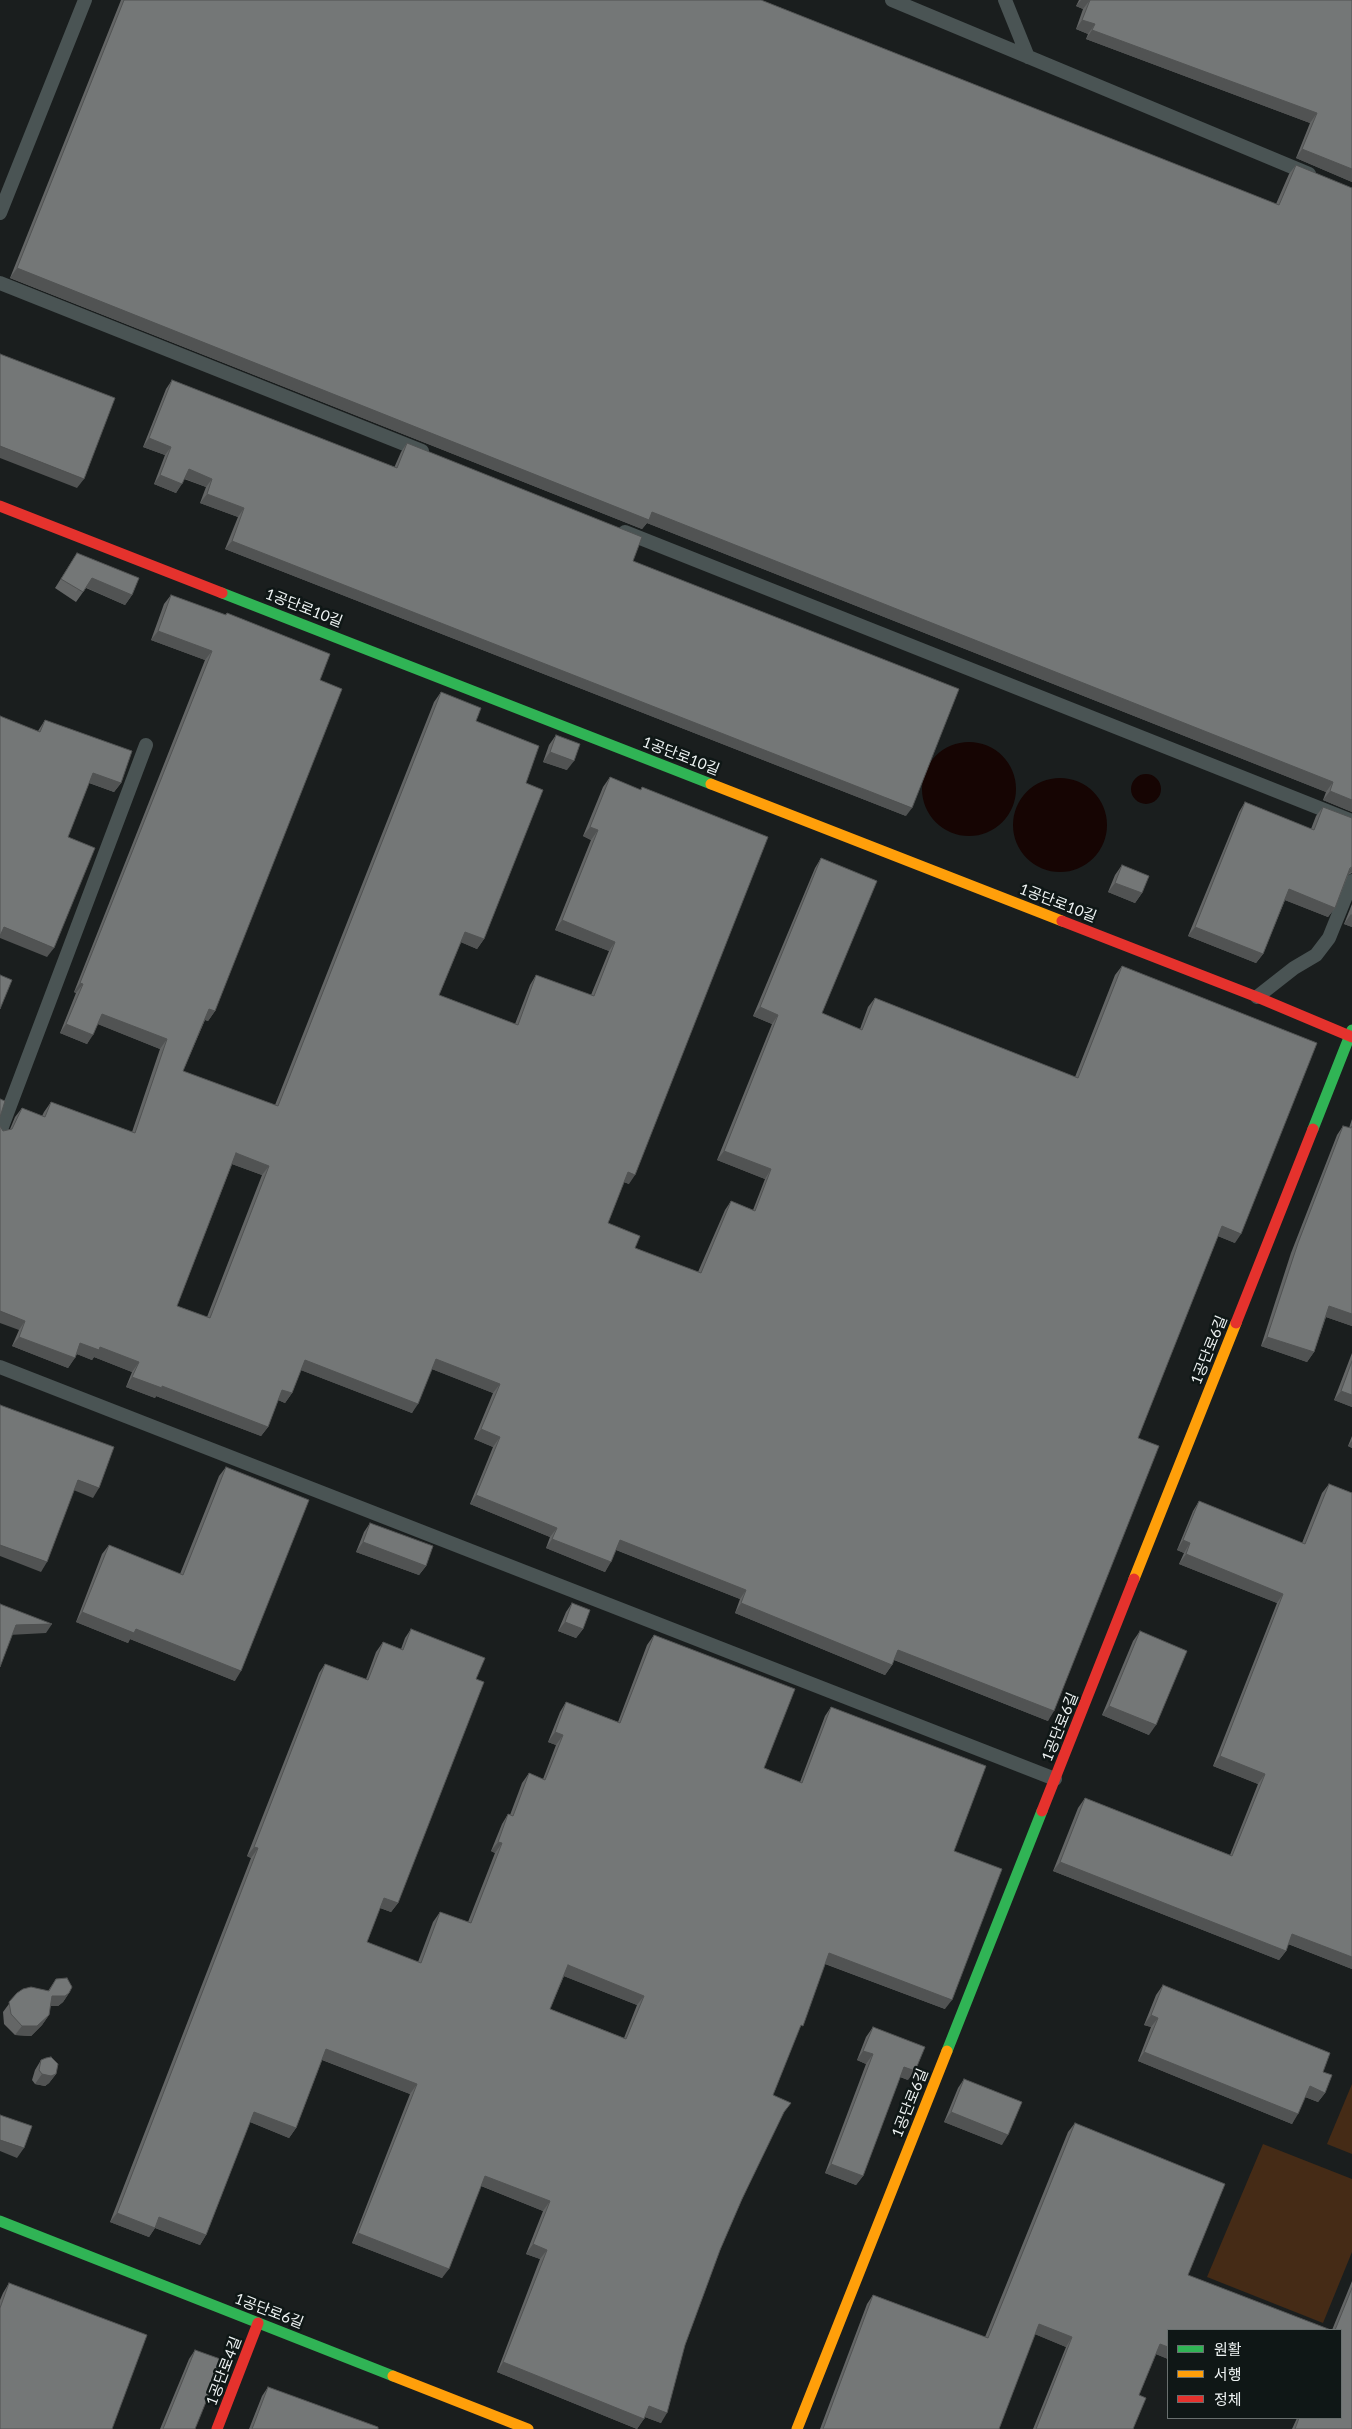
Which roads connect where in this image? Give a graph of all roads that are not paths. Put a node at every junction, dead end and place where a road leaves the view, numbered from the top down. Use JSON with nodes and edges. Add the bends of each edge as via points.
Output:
{"nodes":[{"id":1,"x":85,"y":0,"type":"edge"},
{"id":2,"x":892,"y":0,"type":"edge"},
{"id":3,"x":1005,"y":0,"type":"edge"},
{"id":4,"x":1028,"y":57,"type":"junction"},
{"id":5,"x":1319,"y":178,"type":"edge"},
{"id":6,"x":0,"y":213,"type":"edge"},
{"id":7,"x":0,"y":283,"type":"edge"},
{"id":8,"x":436,"y":456,"type":"edge"},
{"id":9,"x":0,"y":506,"type":"edge"},
{"id":10,"x":612,"y":527,"type":"edge"},
{"id":11,"x":146,"y":745,"type":"dead end"},
{"id":12,"x":1352,"y":821,"type":"edge"},
{"id":13,"x":1352,"y":881,"type":"edge"},
{"id":14,"x":1257,"y":997,"type":"junction"},
{"id":15,"x":1351,"y":1034,"type":"edge"},
{"id":16,"x":0,"y":1132,"type":"edge"},
{"id":17,"x":0,"y":1367,"type":"edge"},
{"id":18,"x":1055,"y":1779,"type":"junction"},
{"id":19,"x":0,"y":2221,"type":"edge"},
{"id":20,"x":258,"y":2323,"type":"junction"},
{"id":21,"x":217,"y":2429,"type":"edge"},
{"id":22,"x":528,"y":2429,"type":"edge"},
{"id":23,"x":797,"y":2429,"type":"edge"}],
"edges":[{"from":1,"to":6,"type":"lane"},
{"from":2,"to":4,"type":"lane"},
{"from":3,"to":4,"type":"lane"},
{"from":4,"to":5,"type":"lane"},
{"from":7,"to":8,"type":"lane"},
{"from":9,"to":14,"type":"street","name":"1공단로10길"},
{"from":10,"to":12,"type":"lane"},
{"from":11,"to":16,"type":"lane"},
{"from":13,"to":14,"type":"lane","via":[[1328,938],[1316,954]]},
{"from":14,"to":15,"type":"street","name":"1공단로10길"},
{"from":15,"to":18,"type":"street","name":"1공단로6길"},
{"from":17,"to":18,"type":"lane"},
{"from":18,"to":23,"type":"street","name":"1공단로6길"},
{"from":19,"to":20,"type":"street","name":"1공단로6길"},
{"from":20,"to":21,"type":"street","name":"1공단로4길"},
{"from":20,"to":22,"type":"street","name":"1공단로6길"}]}
